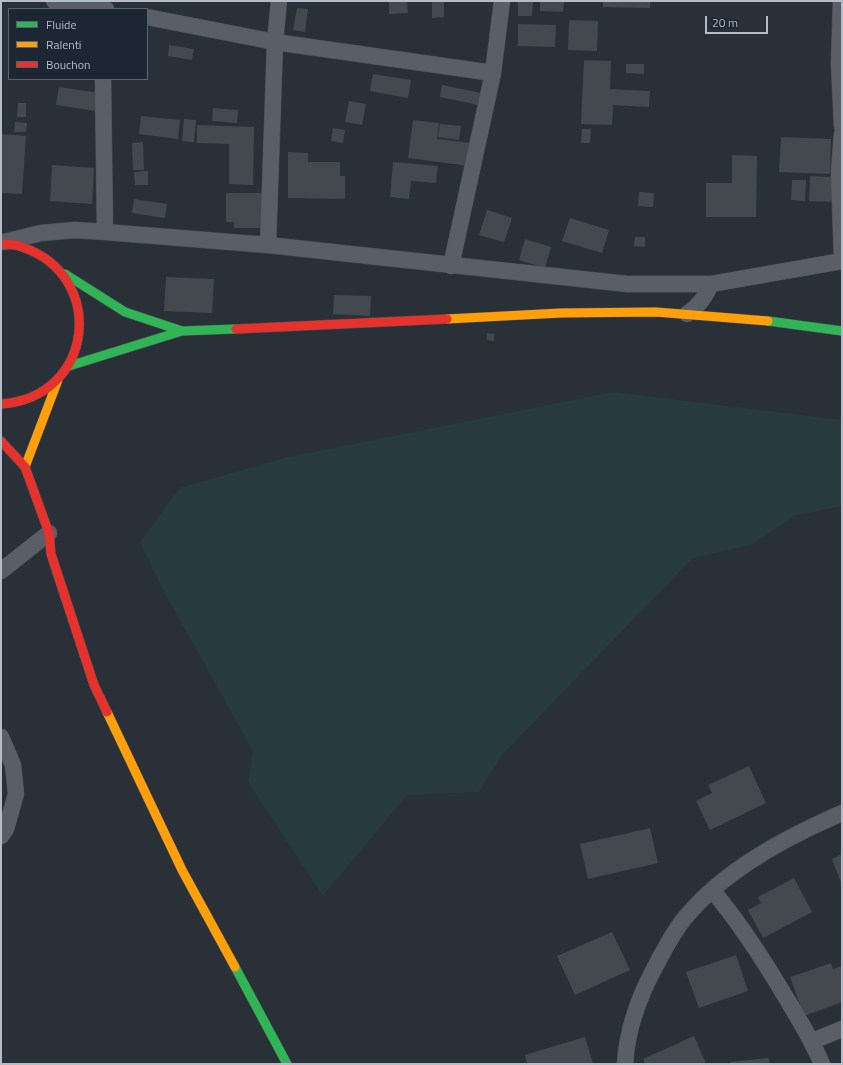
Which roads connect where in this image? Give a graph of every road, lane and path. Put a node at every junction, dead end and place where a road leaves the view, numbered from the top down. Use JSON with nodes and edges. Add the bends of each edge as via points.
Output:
{"nodes":[{"id":1,"x":54,"y":1,"type":"edge"},
{"id":2,"x":279,"y":1,"type":"edge"},
{"id":3,"x":502,"y":1,"type":"edge"},
{"id":4,"x":841,"y":1,"type":"edge"},
{"id":5,"x":103,"y":7,"type":"edge"},
{"id":6,"x":148,"y":17,"type":"edge"},
{"id":7,"x":275,"y":42,"type":"junction"},
{"id":8,"x":493,"y":72,"type":"junction"},
{"id":9,"x":103,"y":80,"type":"edge"},
{"id":10,"x":842,"y":126,"type":"edge"},
{"id":11,"x":842,"y":134,"type":"edge"},
{"id":12,"x":105,"y":232,"type":"junction"},
{"id":13,"x":1,"y":243,"type":"edge"},
{"id":14,"x":268,"y":245,"type":"junction"},
{"id":15,"x":842,"y":261,"type":"edge"},
{"id":16,"x":451,"y":266,"type":"junction"},
{"id":17,"x":61,"y":272,"type":"junction"},
{"id":18,"x":711,"y":284,"type":"junction"},
{"id":19,"x":686,"y":314,"type":"junction"},
{"id":20,"x":182,"y":331,"type":"junction"},
{"id":21,"x":842,"y":331,"type":"edge"},
{"id":22,"x":69,"y":366,"type":"junction"},
{"id":23,"x":58,"y":380,"type":"junction"},
{"id":24,"x":1,"y":404,"type":"edge"},
{"id":25,"x":1,"y":441,"type":"edge"},
{"id":26,"x":25,"y":467,"type":"junction"},
{"id":27,"x":49,"y":533,"type":"junction"},
{"id":28,"x":1,"y":571,"type":"edge"},
{"id":29,"x":1,"y":737,"type":"edge"},
{"id":30,"x":842,"y":813,"type":"edge"},
{"id":31,"x":1,"y":836,"type":"edge"},
{"id":32,"x":712,"y":890,"type":"junction"},
{"id":33,"x":842,"y":1029,"type":"edge"},
{"id":34,"x":813,"y":1042,"type":"junction"},
{"id":35,"x":287,"y":1064,"type":"edge"},
{"id":36,"x":625,"y":1064,"type":"edge"},
{"id":37,"x":822,"y":1064,"type":"edge"}],
"edges":[{"from":1,"to":5,"type":"street"},
{"from":2,"to":7,"type":"street"},
{"from":3,"to":8,"type":"street"},
{"from":4,"to":10,"type":"street","via":[[839,63]]},
{"from":6,"to":7,"type":"street"},
{"from":7,"to":8,"type":"street"},
{"from":7,"to":14,"type":"street"},
{"from":8,"to":16,"type":"street"},
{"from":9,"to":12,"type":"street"},
{"from":11,"to":15,"type":"street","via":[[839,171]]},
{"from":12,"to":13,"type":"street","via":[[75,230],[41,233]]},
{"from":12,"to":14,"type":"street"},
{"from":13,"to":17,"type":"main road","via":[[21,246],[43,256]]},
{"from":14,"to":16,"type":"street"},
{"from":15,"to":18,"type":"street"},
{"from":16,"to":18,"type":"street","via":[[627,284]]},
{"from":17,"to":20,"type":"main road","via":[[125,312]]},
{"from":17,"to":22,"type":"main road","via":[[77,301],[78,308],[80,334]]},
{"from":18,"to":19,"type":"street","via":[[696,307]]},
{"from":19,"to":20,"type":"main road","via":[[561,313],[297,328]]},
{"from":19,"to":21,"type":"main road"},
{"from":20,"to":22,"type":"main road"},
{"from":22,"to":23,"type":"main road"},
{"from":23,"to":24,"type":"main road","via":[[39,394],[17,403]]},
{"from":23,"to":26,"type":"main road"},
{"from":25,"to":26,"type":"main road"},
{"from":26,"to":27,"type":"main road"},
{"from":27,"to":28,"type":"street"},
{"from":27,"to":35,"type":"main road","via":[[51,554],[94,685],[182,870]]},
{"from":29,"to":31,"type":"street","via":[[13,765],[16,794],[6,829]]},
{"from":30,"to":32,"type":"street","via":[[777,845]]},
{"from":32,"to":34,"type":"street","via":[[737,920]]},
{"from":32,"to":36,"type":"street","via":[[684,920],[666,946],[641,993],[634,1009]]},
{"from":33,"to":34,"type":"street"},
{"from":34,"to":37,"type":"street"}]}
